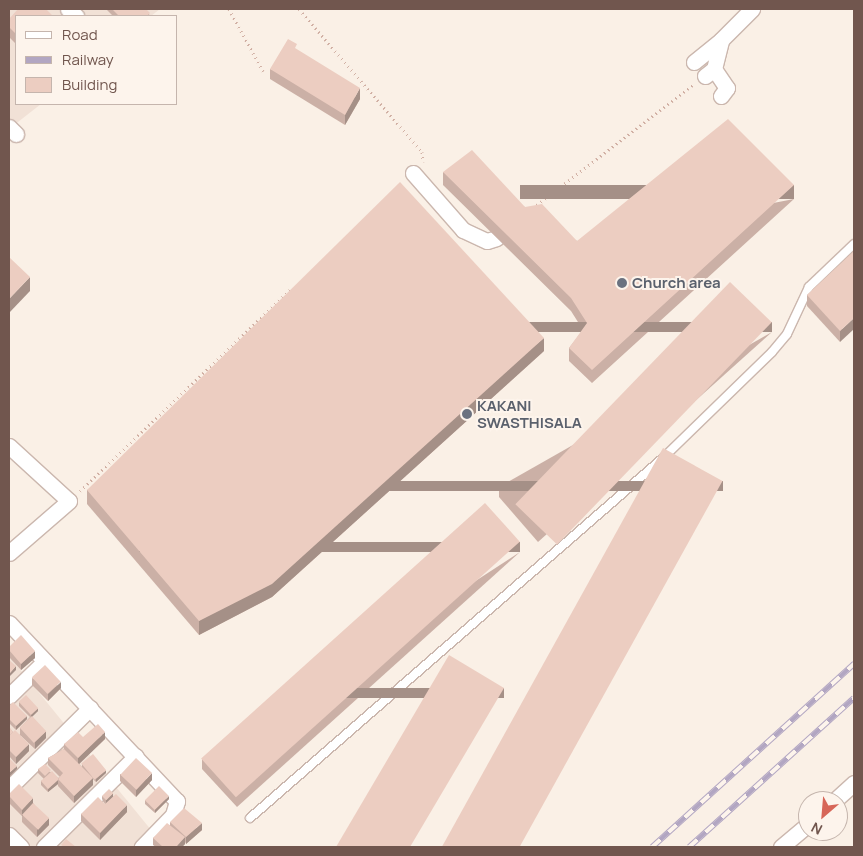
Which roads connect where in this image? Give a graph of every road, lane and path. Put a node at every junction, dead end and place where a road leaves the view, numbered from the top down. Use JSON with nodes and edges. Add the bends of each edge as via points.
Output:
{"nodes":[{"id":1,"x":229,"y":9,"type":"edge"},
{"id":2,"x":299,"y":9,"type":"edge"},
{"id":3,"x":752,"y":9,"type":"edge"},
{"id":4,"x":721,"y":40,"type":"junction"},
{"id":5,"x":694,"y":62,"type":"dead end"},
{"id":6,"x":263,"y":71,"type":"dead end"},
{"id":7,"x":710,"y":72,"type":"junction"},
{"id":8,"x":721,"y":96,"type":"dead end"},
{"id":9,"x":413,"y":173,"type":"joint"},
{"id":10,"x":530,"y":210,"type":"edge"},
{"id":11,"x":497,"y":238,"type":"edge"},
{"id":12,"x":854,"y":244,"type":"edge"},
{"id":13,"x":298,"y":282,"type":"edge"},
{"id":14,"x":9,"y":446,"type":"edge"},
{"id":15,"x":69,"y":501,"type":"junction"},
{"id":16,"x":9,"y":553,"type":"edge"},
{"id":17,"x":9,"y":623,"type":"edge"},
{"id":18,"x":45,"y":661,"type":"junction"},
{"id":19,"x":9,"y":696,"type":"edge"},
{"id":20,"x":90,"y":708,"type":"junction"},
{"id":21,"x":136,"y":756,"type":"junction"},
{"id":22,"x":9,"y":788,"type":"edge"},
{"id":23,"x":250,"y":818,"type":"dead end"},
{"id":24,"x":798,"y":833,"type":"edge"},
{"id":25,"x":9,"y":834,"type":"edge"},
{"id":26,"x":21,"y":847,"type":"edge"},
{"id":27,"x":44,"y":847,"type":"edge"},
{"id":28,"x":142,"y":847,"type":"edge"},
{"id":29,"x":781,"y":847,"type":"edge"}],
"edges":[{"from":1,"to":6,"type":"path"},
{"from":2,"to":9,"type":"path","via":[[422,152],[423,162]]},
{"from":3,"to":4,"type":"street"},
{"from":4,"to":5,"type":"street"},
{"from":4,"to":7,"type":"street"},
{"from":7,"to":8,"type":"street","via":[[726,88]]},
{"from":7,"to":10,"type":"path"},
{"from":9,"to":11,"type":"street","via":[[463,230],[486,241]]},
{"from":12,"to":23,"type":"lane","via":[[809,287],[786,334],[772,352],[670,451]]},
{"from":13,"to":15,"type":"path"},
{"from":14,"to":15,"type":"street"},
{"from":15,"to":16,"type":"street"},
{"from":17,"to":18,"type":"street"},
{"from":18,"to":19,"type":"street"},
{"from":18,"to":20,"type":"street"},
{"from":20,"to":21,"type":"street"},
{"from":20,"to":22,"type":"street"},
{"from":21,"to":27,"type":"street"},
{"from":21,"to":28,"type":"street","via":[[178,807]]},
{"from":24,"to":29,"type":"street"},
{"from":25,"to":26,"type":"street"}]}
